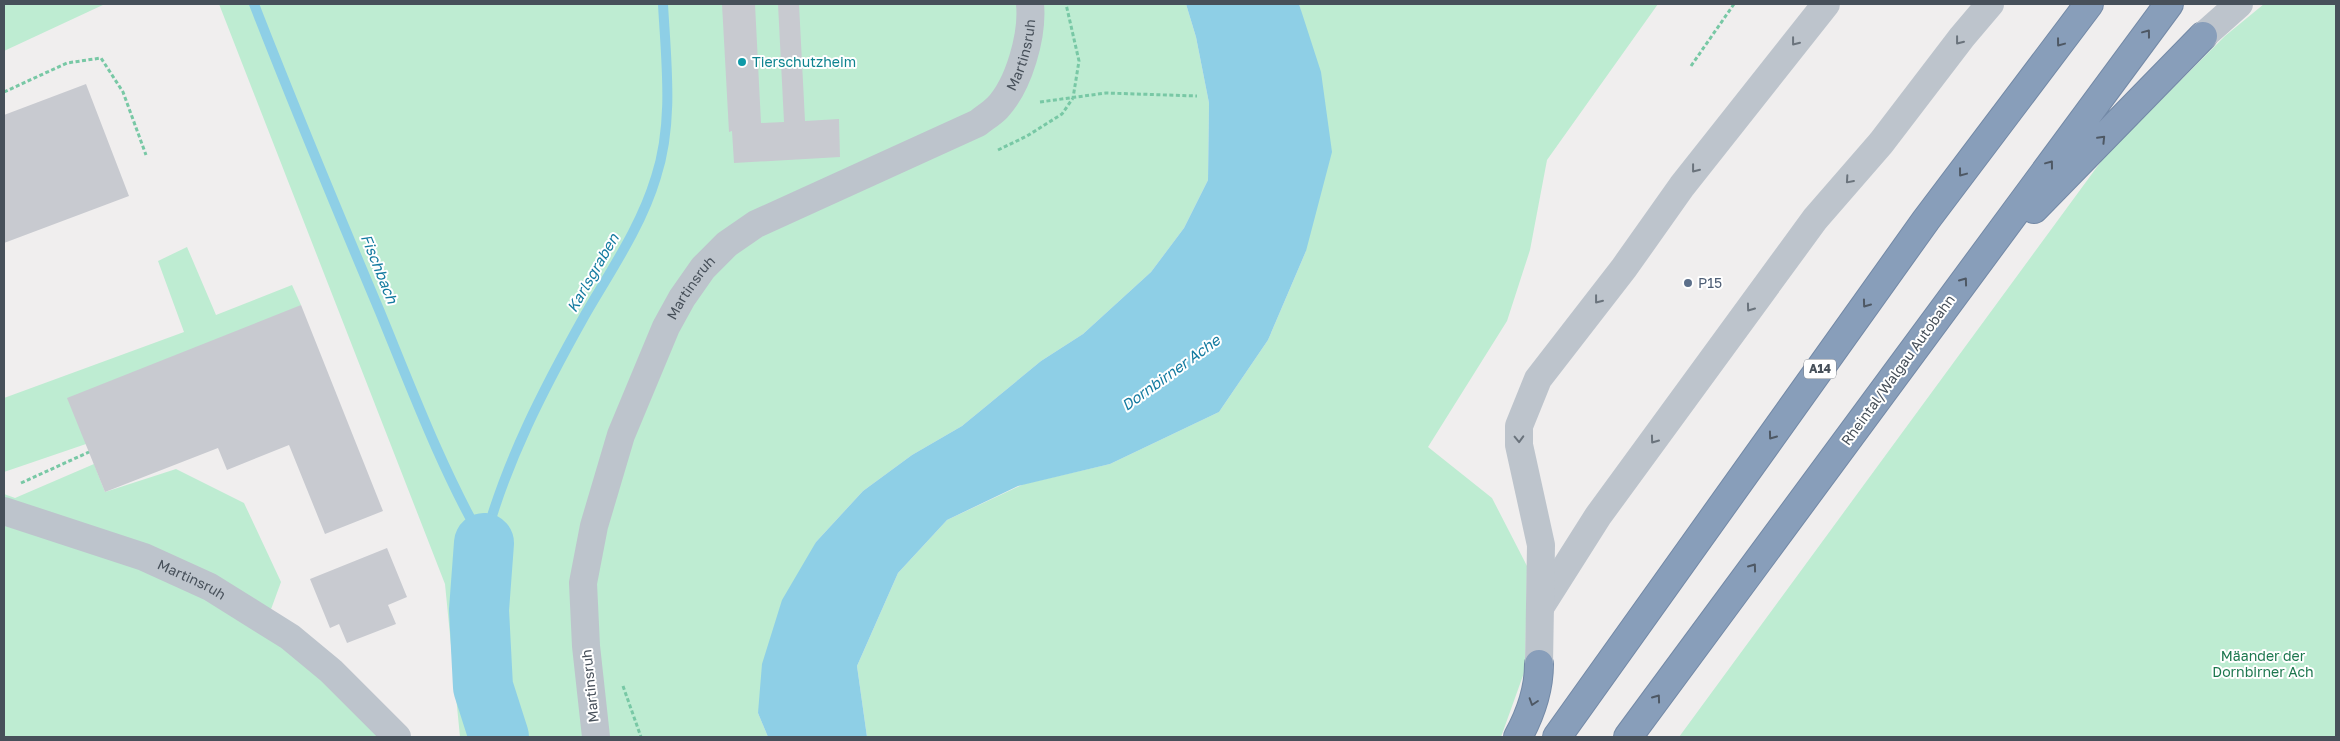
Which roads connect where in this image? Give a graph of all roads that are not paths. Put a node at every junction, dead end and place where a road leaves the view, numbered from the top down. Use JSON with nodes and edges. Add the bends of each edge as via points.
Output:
{"nodes":[{"id":1,"x":1030,"y":4,"type":"edge"},
{"id":2,"x":1826,"y":4,"type":"edge"},
{"id":3,"x":1990,"y":4,"type":"edge"},
{"id":4,"x":2089,"y":4,"type":"edge"},
{"id":5,"x":2169,"y":4,"type":"edge"},
{"id":6,"x":2239,"y":4,"type":"edge"},
{"id":7,"x":2203,"y":36,"type":"joint"},
{"id":8,"x":1980,"y":259,"type":"junction"},
{"id":9,"x":8,"y":499,"type":"edge"},
{"id":10,"x":1541,"y":606,"type":"junction"},
{"id":11,"x":1539,"y":664,"type":"joint"},
{"id":12,"x":397,"y":737,"type":"edge"},
{"id":13,"x":596,"y":737,"type":"edge"},
{"id":14,"x":1518,"y":737,"type":"edge"},
{"id":15,"x":1557,"y":737,"type":"edge"},
{"id":16,"x":1628,"y":737,"type":"edge"}],
"edges":[{"from":1,"to":13,"type":"street","name":"Martinsruh","via":[[1031,17],[1024,55],[1010,90],[997,108],[978,123],[756,224],[727,244],[703,268],[682,298],[666,327],[621,435],[590,545],[583,583]]},
{"from":2,"to":10,"type":"street","one_way":true,"via":[[1682,186],[1624,268],[1538,379],[1519,426],[1519,445],[1541,545]]},
{"from":3,"to":10,"type":"street","one_way":true,"via":[[1881,143],[1815,219],[1598,516]]},
{"from":4,"to":15,"type":"highway","number":"A14","one_way":true,"via":[[1926,220]]},
{"from":8,"to":5,"type":"highway","name":"Rheintal/Walgau Autobahn","one_way":true},
{"from":6,"to":7,"type":"street"},
{"from":8,"to":7,"type":"highway","one_way":true,"via":[[2047,197]]},
{"from":16,"to":8,"type":"highway","name":"Rheintal/Walgau Autobahn","one_way":true},
{"from":9,"to":12,"type":"street","name":"Martinsruh","via":[[210,587],[290,637],[331,671]]},
{"from":10,"to":11,"type":"street"},
{"from":11,"to":14,"type":"highway","one_way":true,"via":[[1539,683]]}]}
